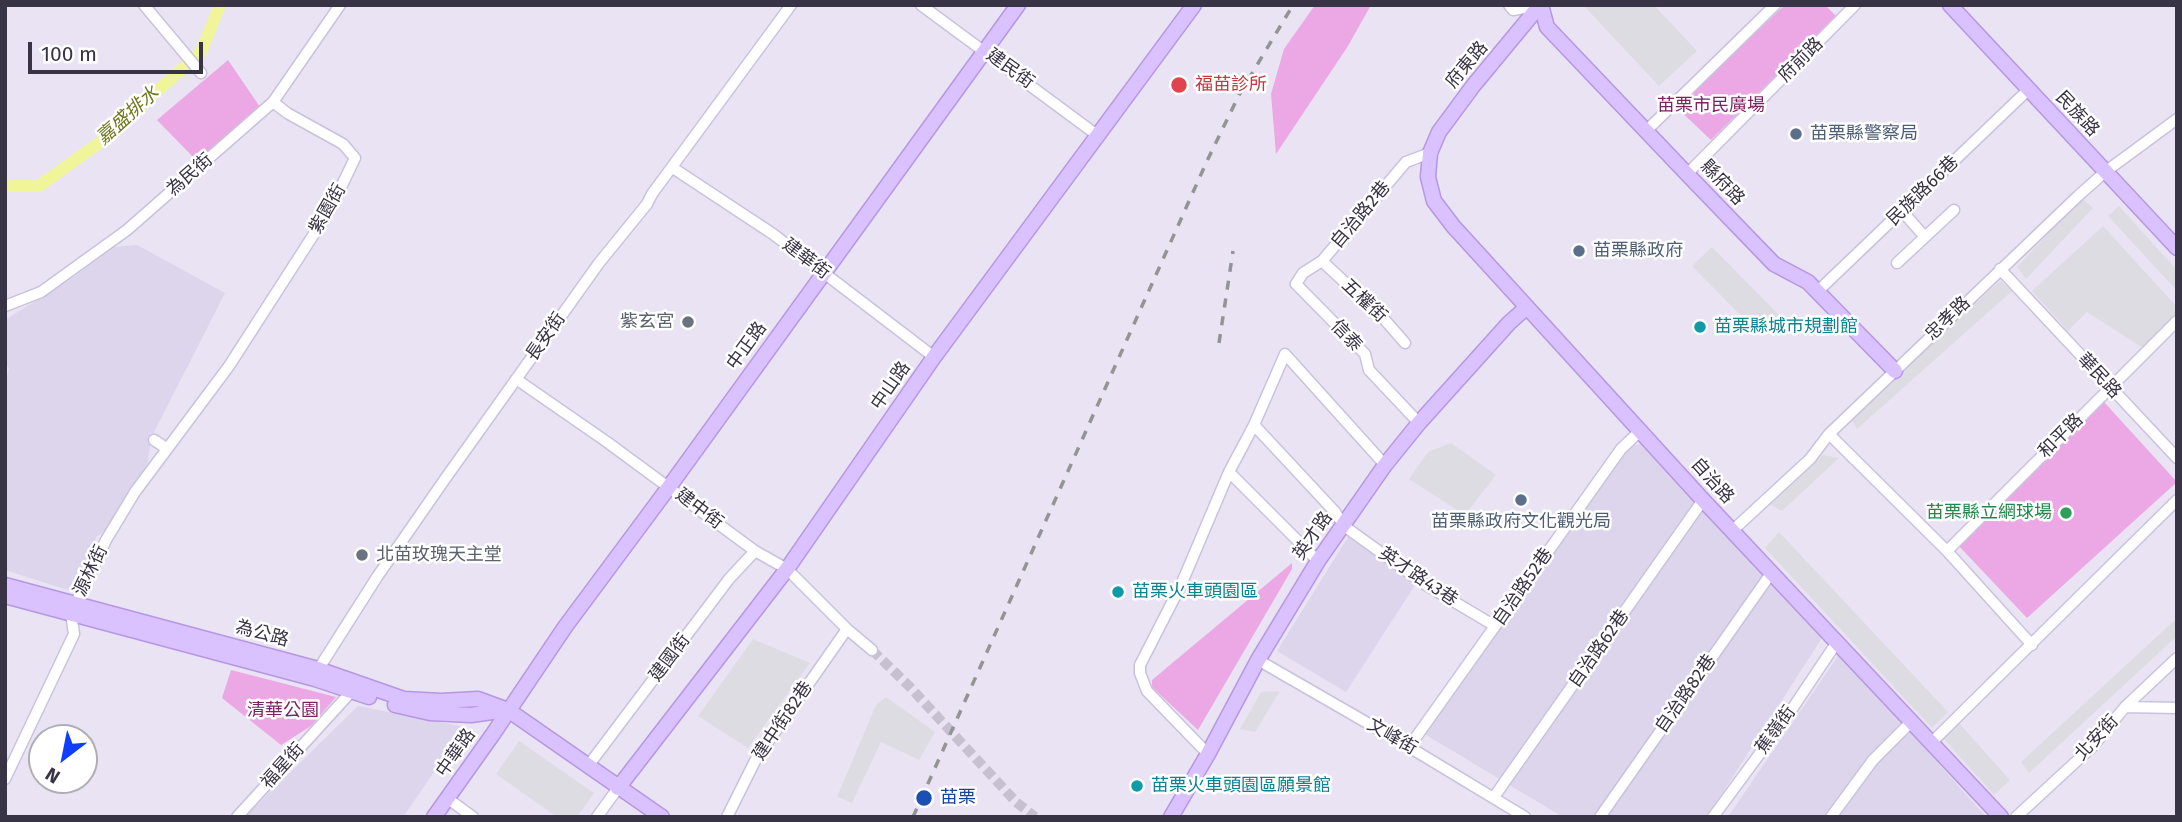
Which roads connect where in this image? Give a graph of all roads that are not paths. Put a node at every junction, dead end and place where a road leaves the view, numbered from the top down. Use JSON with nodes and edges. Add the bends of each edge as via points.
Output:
{"nodes":[{"id":1,"x":144,"y":5,"type":"edge"},
{"id":2,"x":340,"y":5,"type":"edge"},
{"id":3,"x":791,"y":5,"type":"edge"},
{"id":4,"x":921,"y":5,"type":"edge"},
{"id":5,"x":1018,"y":5,"type":"edge"},
{"id":6,"x":1194,"y":5,"type":"edge"},
{"id":7,"x":1509,"y":5,"type":"edge"},
{"id":8,"x":1540,"y":5,"type":"edge"},
{"id":9,"x":1776,"y":5,"type":"edge"},
{"id":10,"x":1855,"y":5,"type":"edge"},
{"id":11,"x":1950,"y":5,"type":"edge"},
{"id":12,"x":985,"y":51,"type":"junction"},
{"id":13,"x":201,"y":73,"type":"dead end"},
{"id":14,"x":2028,"y":90,"type":"junction"},
{"id":15,"x":273,"y":102,"type":"junction"},
{"id":16,"x":2177,"y":119,"type":"edge"},
{"id":17,"x":1646,"y":131,"type":"junction"},
{"id":18,"x":1097,"y":135,"type":"junction"},
{"id":19,"x":1430,"y":153,"type":"junction"},
{"id":20,"x":673,"y":168,"type":"junction"},
{"id":21,"x":2105,"y":172,"type":"junction"},
{"id":22,"x":1687,"y":174,"type":"junction"},
{"id":23,"x":1954,"y":210,"type":"dead end"},
{"id":24,"x":1902,"y":211,"type":"junction"},
{"id":25,"x":1925,"y":237,"type":"junction"},
{"id":26,"x":2177,"y":248,"type":"edge"},
{"id":27,"x":1322,"y":261,"type":"junction"},
{"id":28,"x":1897,"y":263,"type":"dead end"},
{"id":29,"x":2000,"y":269,"type":"junction"},
{"id":30,"x":824,"y":272,"type":"junction"},
{"id":31,"x":1296,"y":284,"type":"joint"},
{"id":32,"x":1817,"y":292,"type":"junction"},
{"id":33,"x":5,"y":306,"type":"edge"},
{"id":34,"x":1527,"y":307,"type":"junction"},
{"id":35,"x":2177,"y":321,"type":"edge"},
{"id":36,"x":244,"y":342,"type":"joint"},
{"id":37,"x":1405,"y":343,"type":"dead end"},
{"id":38,"x":934,"y":357,"type":"junction"},
{"id":39,"x":1895,"y":371,"type":"junction"},
{"id":40,"x":516,"y":379,"type":"junction"},
{"id":41,"x":2109,"y":387,"type":"junction"},
{"id":42,"x":1419,"y":424,"type":"junction"},
{"id":43,"x":1254,"y":425,"type":"junction"},
{"id":44,"x":1640,"y":431,"type":"junction"},
{"id":45,"x":1829,"y":434,"type":"junction"},
{"id":46,"x":154,"y":440,"type":"dead end"},
{"id":47,"x":166,"y":448,"type":"junction"},
{"id":48,"x":2177,"y":458,"type":"edge"},
{"id":49,"x":1385,"y":466,"type":"junction"},
{"id":50,"x":1229,"y":472,"type":"junction"},
{"id":51,"x":669,"y":487,"type":"junction"},
{"id":52,"x":1703,"y":500,"type":"junction"},
{"id":53,"x":2177,"y":500,"type":"edge"},
{"id":54,"x":1343,"y":526,"type":"junction"},
{"id":55,"x":1732,"y":531,"type":"junction"},
{"id":56,"x":755,"y":551,"type":"junction"},
{"id":57,"x":1947,"y":551,"type":"junction"},
{"id":58,"x":1318,"y":561,"type":"junction"},
{"id":59,"x":787,"y":569,"type":"junction"},
{"id":60,"x":1772,"y":572,"type":"junction"},
{"id":61,"x":5,"y":585,"type":"edge"},
{"id":62,"x":5,"y":596,"type":"edge"},
{"id":63,"x":73,"y":608,"type":"junction"},
{"id":64,"x":1495,"y":626,"type":"junction"},
{"id":65,"x":846,"y":629,"type":"junction"},
{"id":66,"x":1837,"y":642,"type":"junction"},
{"id":67,"x":2032,"y":645,"type":"junction"},
{"id":68,"x":872,"y":650,"type":"tunnel mouth"},
{"id":69,"x":2177,"y":658,"type":"edge"},
{"id":70,"x":1258,"y":660,"type":"junction"},
{"id":71,"x":316,"y":674,"type":"junction"},
{"id":72,"x":352,"y":687,"type":"junction"},
{"id":73,"x":2125,"y":707,"type":"junction"},
{"id":74,"x":2177,"y":708,"type":"edge"},
{"id":75,"x":508,"y":709,"type":"junction"},
{"id":76,"x":1910,"y":722,"type":"junction"},
{"id":77,"x":1931,"y":743,"type":"junction"},
{"id":78,"x":1409,"y":747,"type":"junction"},
{"id":79,"x":1208,"y":754,"type":"junction"},
{"id":80,"x":10,"y":758,"type":"edge"},
{"id":81,"x":588,"y":766,"type":"junction"},
{"id":82,"x":5,"y":779,"type":"edge"},
{"id":83,"x":618,"y":788,"type":"junction"},
{"id":84,"x":1494,"y":797,"type":"junction"},
{"id":85,"x":447,"y":798,"type":"junction"},
{"id":86,"x":237,"y":817,"type":"edge"},
{"id":87,"x":434,"y":817,"type":"edge"},
{"id":88,"x":473,"y":817,"type":"edge"},
{"id":89,"x":597,"y":817,"type":"edge"},
{"id":90,"x":662,"y":817,"type":"edge"},
{"id":91,"x":726,"y":817,"type":"edge"},
{"id":92,"x":1171,"y":817,"type":"edge"},
{"id":93,"x":1525,"y":817,"type":"edge"},
{"id":94,"x":1600,"y":817,"type":"edge"},
{"id":95,"x":1713,"y":817,"type":"edge"},
{"id":96,"x":1831,"y":817,"type":"edge"},
{"id":97,"x":2001,"y":817,"type":"edge"},
{"id":98,"x":2016,"y":817,"type":"edge"}],
"edges":[{"from":1,"to":13,"type":"street"},
{"from":2,"to":15,"type":"street","name":"為民街"},
{"from":3,"to":20,"type":"street","name":"長安街"},
{"from":4,"to":12,"type":"street","name":"建民街"},
{"from":5,"to":12,"type":"street","name":"中正路"},
{"from":6,"to":18,"type":"street","name":"中山路"},
{"from":7,"to":8,"type":"street","via":[[1513,10]]},
{"from":8,"to":17,"type":"street","name":"縣府路","via":[[1547,27]]},
{"from":8,"to":19,"type":"street","name":"府東路","via":[[1451,114]]},
{"from":9,"to":17,"type":"street"},
{"from":10,"to":22,"type":"street","name":"府前路"},
{"from":11,"to":14,"type":"street","name":"民族路"},
{"from":12,"to":18,"type":"street","name":"建民街"},
{"from":12,"to":30,"type":"street","name":"中正路"},
{"from":14,"to":21,"type":"street","name":"民族路"},
{"from":14,"to":24,"type":"street","name":"民族路66巷"},
{"from":15,"to":33,"type":"street","name":"為民街","via":[[127,230],[41,292]]},
{"from":15,"to":36,"type":"street","name":"紫園街","via":[[343,145],[355,159],[332,206]]},
{"from":16,"to":21,"type":"street","name":"忠孝路"},
{"from":17,"to":22,"type":"street","name":"縣府路"},
{"from":18,"to":38,"type":"street","name":"中山路"},
{"from":19,"to":27,"type":"street","name":"自治路2巷","via":[[1406,162]]},
{"from":19,"to":34,"type":"street","name":"自治路","via":[[1427,177],[1434,201]]},
{"from":20,"to":30,"type":"street","name":"建華街"},
{"from":20,"to":40,"type":"street","name":"長安街"},
{"from":21,"to":26,"type":"street","name":"民族路"},
{"from":21,"to":29,"type":"street","name":"忠孝路"},
{"from":22,"to":32,"type":"street","name":"縣府路","via":[[1774,264]]},
{"from":23,"to":25,"type":"street"},
{"from":24,"to":25,"type":"street"},
{"from":24,"to":32,"type":"street","name":"民族路66巷"},
{"from":25,"to":28,"type":"street"},
{"from":27,"to":31,"type":"street","name":"自治路2巷","via":[[1303,273]]},
{"from":27,"to":37,"type":"street","name":"五權街"},
{"from":29,"to":39,"type":"street","name":"忠孝路"},
{"from":29,"to":41,"type":"street","name":"華民路"},
{"from":30,"to":38,"type":"street","name":"建華街"},
{"from":30,"to":51,"type":"street","name":"中正路"},
{"from":31,"to":42,"type":"street","name":"信泰","via":[[1364,354],[1369,370]]},
{"from":32,"to":39,"type":"street","name":"縣府路"},
{"from":34,"to":42,"type":"street","name":"英才路"},
{"from":34,"to":44,"type":"street","name":"自治路"},
{"from":35,"to":41,"type":"street","name":"和平路"},
{"from":36,"to":47,"type":"street","name":"源林街"},
{"from":38,"to":59,"type":"street","name":"中山路"},
{"from":39,"to":45,"type":"street","name":"忠孝路"},
{"from":40,"to":51,"type":"street","name":"建中街"},
{"from":40,"to":71,"type":"street","name":"長安街","via":[[377,576]]},
{"from":41,"to":48,"type":"street","name":"華民路"},
{"from":41,"to":57,"type":"street","name":"和平路"},
{"from":42,"to":49,"type":"street","name":"英才路"},
{"from":43,"to":49,"type":"street","via":[[1285,354]]},
{"from":43,"to":50,"type":"street"},
{"from":43,"to":54,"type":"street"},
{"from":44,"to":52,"type":"street","name":"自治路"},
{"from":44,"to":64,"type":"street","name":"自治路52巷","via":[[1620,449]]},
{"from":45,"to":55,"type":"street","name":"忠孝路","via":[[1810,459]]},
{"from":45,"to":57,"type":"street"},
{"from":46,"to":47,"type":"street"},
{"from":47,"to":63,"type":"street","name":"源林街","via":[[106,540]]},
{"from":49,"to":54,"type":"street","name":"英才路"},
{"from":50,"to":58,"type":"street"},
{"from":50,"to":79,"type":"street","via":[[1181,585],[1140,665],[1147,691]]},
{"from":51,"to":56,"type":"street","name":"建中街"},
{"from":51,"to":75,"type":"street","name":"中正路"},
{"from":52,"to":55,"type":"street","name":"自治路"},
{"from":52,"to":84,"type":"street","name":"自治路62巷"},
{"from":53,"to":67,"type":"street"},
{"from":54,"to":58,"type":"street","name":"英才路"},
{"from":54,"to":64,"type":"street","name":"英才路43巷","via":[[1426,585]]},
{"from":55,"to":60,"type":"street","name":"自治路"},
{"from":56,"to":59,"type":"street","name":"建中街"},
{"from":56,"to":81,"type":"street","name":"建國街"},
{"from":57,"to":67,"type":"street"},
{"from":58,"to":70,"type":"street","name":"英才路"},
{"from":59,"to":65,"type":"street","name":"建中街"},
{"from":59,"to":83,"type":"street","name":"中山路"},
{"from":60,"to":66,"type":"street","name":"自治路"},
{"from":60,"to":94,"type":"street","name":"自治路82巷"},
{"from":61,"to":63,"type":"street","name":"為公路"},
{"from":62,"to":63,"type":"street","name":"為公路"},
{"from":63,"to":71,"type":"street","name":"為公路"},
{"from":63,"to":80,"type":"street","name":"源林街","via":[[74,634]]},
{"from":64,"to":78,"type":"street","name":"自治路52巷"},
{"from":65,"to":68,"type":"street","name":"建中街"},
{"from":65,"to":91,"type":"street","name":"建中街82巷","via":[[756,759]]},
{"from":66,"to":76,"type":"street","name":"自治路"},
{"from":66,"to":95,"type":"street","name":"蕉嶺街"},
{"from":67,"to":77,"type":"street"},
{"from":69,"to":73,"type":"street","name":"北安街"},
{"from":70,"to":78,"type":"street","name":"文峰街"},
{"from":70,"to":79,"type":"street","name":"英才路"},
{"from":71,"to":72,"type":"street","name":"為公路"},
{"from":72,"to":75,"type":"street","name":"為公路","via":[[430,713],[475,715]]},
{"from":72,"to":86,"type":"street","name":"福星街"},
{"from":73,"to":74,"type":"street"},
{"from":73,"to":98,"type":"street","name":"北安街","via":[[2093,746]]},
{"from":75,"to":81,"type":"street"},
{"from":75,"to":85,"type":"street","name":"中華路"},
{"from":76,"to":77,"type":"street","name":"自治路"},
{"from":76,"to":96,"type":"street","via":[[1872,760]]},
{"from":77,"to":97,"type":"street","name":"自治路"},
{"from":78,"to":84,"type":"street","name":"文峰街"},
{"from":79,"to":92,"type":"street","name":"英才路"},
{"from":80,"to":82,"type":"street","name":"源林街"},
{"from":81,"to":83,"type":"street"},
{"from":83,"to":89,"type":"street"},
{"from":83,"to":90,"type":"street"},
{"from":84,"to":93,"type":"street","name":"文峰街"},
{"from":85,"to":87,"type":"street","name":"中華路"},
{"from":85,"to":88,"type":"street"}]}
